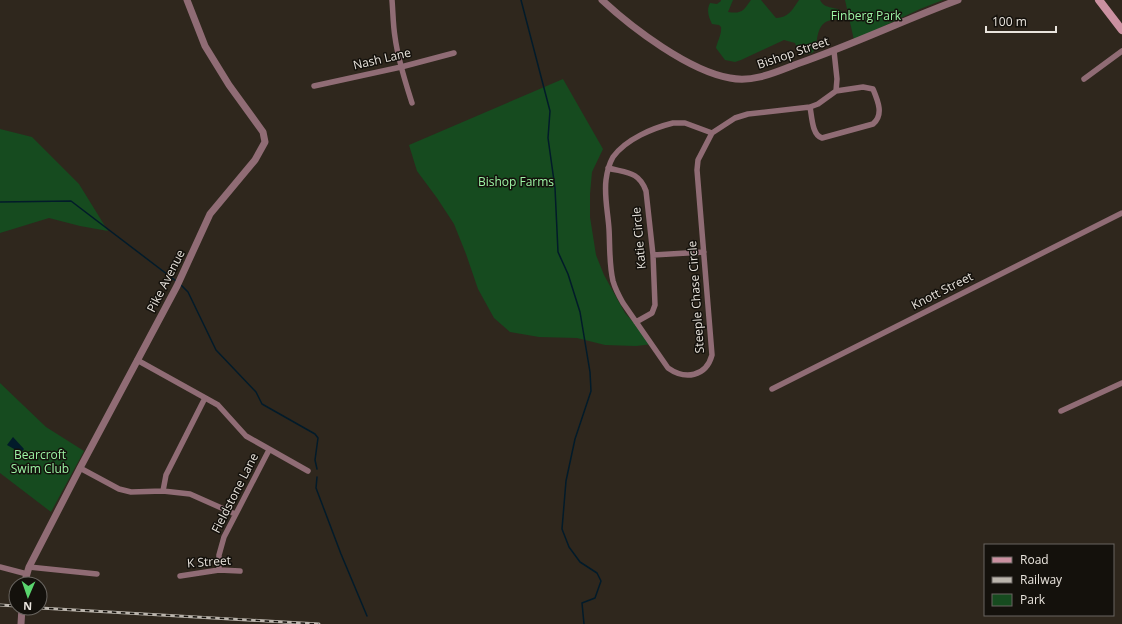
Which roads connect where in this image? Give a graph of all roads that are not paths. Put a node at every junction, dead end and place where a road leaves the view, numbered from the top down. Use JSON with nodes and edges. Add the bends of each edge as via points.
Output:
{"nodes":[{"id":1,"x":187,"y":0,"type":"edge"},
{"id":2,"x":392,"y":0,"type":"edge"},
{"id":3,"x":602,"y":0,"type":"edge"},
{"id":4,"x":958,"y":0,"type":"edge"},
{"id":5,"x":1099,"y":0,"type":"edge"},
{"id":6,"x":1122,"y":30,"type":"edge"},
{"id":7,"x":834,"y":51,"type":"junction"},
{"id":8,"x":1122,"y":51,"type":"edge"},
{"id":9,"x":454,"y":53,"type":"dead end"},
{"id":10,"x":401,"y":67,"type":"junction"},
{"id":11,"x":1084,"y":79,"type":"dead end"},
{"id":12,"x":314,"y":86,"type":"dead end"},
{"id":13,"x":836,"y":91,"type":"junction"},
{"id":14,"x":412,"y":103,"type":"dead end"},
{"id":15,"x":810,"y":107,"type":"junction"},
{"id":16,"x":712,"y":133,"type":"junction"},
{"id":17,"x":608,"y":168,"type":"junction"},
{"id":18,"x":1122,"y":213,"type":"edge"},
{"id":19,"x":704,"y":252,"type":"junction"},
{"id":20,"x":653,"y":255,"type":"junction"},
{"id":21,"x":636,"y":322,"type":"junction"},
{"id":22,"x":137,"y":360,"type":"junction"},
{"id":23,"x":1122,"y":384,"type":"edge"},
{"id":24,"x":772,"y":388,"type":"dead end"},
{"id":25,"x":205,"y":398,"type":"junction"},
{"id":26,"x":1061,"y":411,"type":"dead end"},
{"id":27,"x":269,"y":450,"type":"junction"},
{"id":28,"x":80,"y":468,"type":"junction"},
{"id":29,"x":308,"y":471,"type":"dead end"},
{"id":30,"x":163,"y":491,"type":"junction"},
{"id":31,"x":235,"y":514,"type":"junction"},
{"id":32,"x":0,"y":567,"type":"edge"},
{"id":33,"x":28,"y":570,"type":"junction"},
{"id":34,"x":219,"y":570,"type":"junction"},
{"id":35,"x":240,"y":571,"type":"dead end"},
{"id":36,"x":97,"y":574,"type":"dead end"},
{"id":37,"x":26,"y":576,"type":"edge"},
{"id":38,"x":180,"y":576,"type":"dead end"}],
"edges":[{"from":1,"to":22,"type":"street","name":"Pike Avenue","via":[[202,40],[213,60],[265,138],[255,160],[210,214],[178,283]]},
{"from":2,"to":10,"type":"street"},
{"from":3,"to":7,"type":"street","name":"Bishop Street","via":[[614,12],[668,51],[704,70],[731,79],[763,76]]},
{"from":4,"to":7,"type":"street","name":"Bishop Street"},
{"from":5,"to":6,"type":"main road"},
{"from":7,"to":13,"type":"street"},
{"from":8,"to":11,"type":"street"},
{"from":9,"to":10,"type":"street","name":"Nash Lane"},
{"from":10,"to":12,"type":"street","name":"Nash Lane"},
{"from":10,"to":14,"type":"street"},
{"from":13,"to":15,"type":"street","name":"Steeple Chase Circle"},
{"from":13,"to":15,"type":"street","via":[[863,87],[873,89],[879,108],[878,120],[873,124],[822,138],[815,133]]},
{"from":15,"to":16,"type":"street","name":"Steeple Chase Circle","via":[[748,114],[735,118]]},
{"from":16,"to":17,"type":"street","name":"Steeple Chase Circle","via":[[685,123],[663,125],[622,148]]},
{"from":16,"to":19,"type":"street","name":"Steeple Chase Circle","via":[[698,160],[697,170]]},
{"from":17,"to":20,"type":"street","name":"Katie Circle","via":[[633,174],[644,183]]},
{"from":17,"to":21,"type":"street","name":"Steeple Chase Circle","via":[[606,188],[613,280],[622,303]]},
{"from":18,"to":24,"type":"street","name":"Knott Street"},
{"from":19,"to":20,"type":"street"},
{"from":19,"to":21,"type":"street","name":"Steeple Chase Circle","via":[[712,349],[710,362],[706,367],[693,375],[682,375],[668,368]]},
{"from":20,"to":21,"type":"street","name":"Katie Circle","via":[[654,309],[645,318]]},
{"from":22,"to":25,"type":"street"},
{"from":22,"to":28,"type":"street","name":"Pike Avenue"},
{"from":23,"to":26,"type":"street"},
{"from":25,"to":27,"type":"street","via":[[218,405],[246,436]]},
{"from":25,"to":30,"type":"street","via":[[166,475]]},
{"from":27,"to":29,"type":"street"},
{"from":27,"to":31,"type":"street","name":"Fieldstone Lane"},
{"from":28,"to":30,"type":"street","via":[[119,489],[131,492]]},
{"from":28,"to":33,"type":"street","name":"Pike Avenue"},
{"from":30,"to":31,"type":"street","via":[[190,494]]},
{"from":31,"to":34,"type":"street","name":"Fieldstone Lane","via":[[221,545]]},
{"from":32,"to":33,"type":"street"},
{"from":33,"to":36,"type":"street"},
{"from":33,"to":37,"type":"street","name":"Pike Avenue"},
{"from":34,"to":35,"type":"street","name":"K Street"},
{"from":34,"to":38,"type":"street","name":"K Street"}]}
